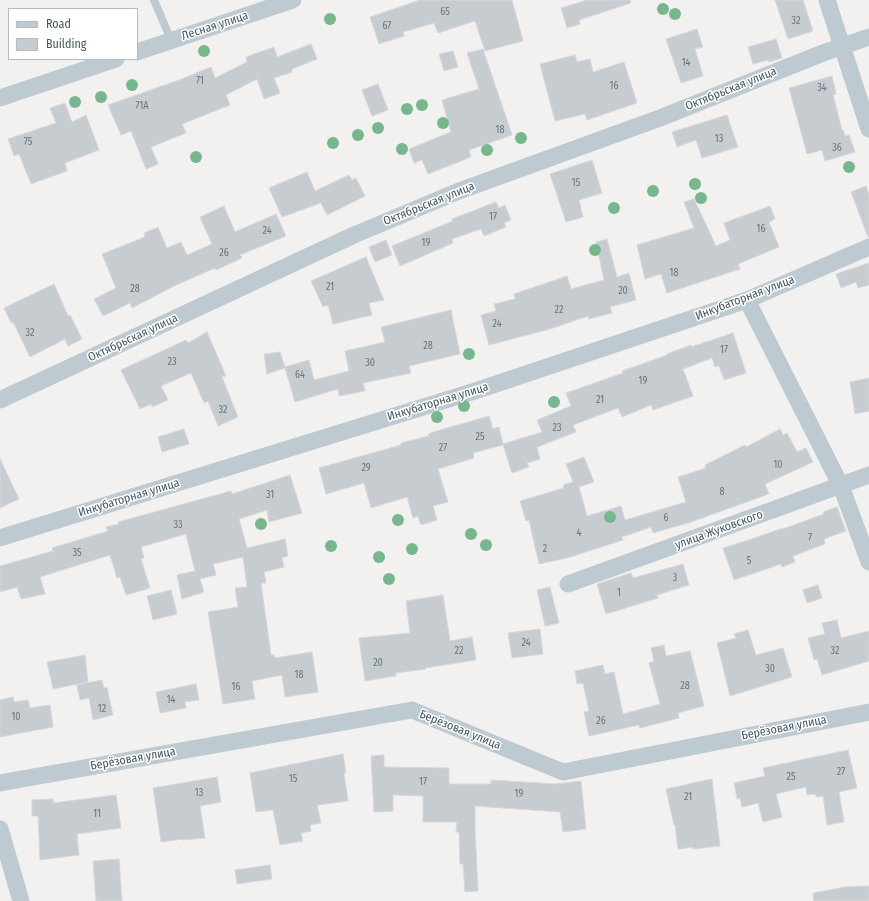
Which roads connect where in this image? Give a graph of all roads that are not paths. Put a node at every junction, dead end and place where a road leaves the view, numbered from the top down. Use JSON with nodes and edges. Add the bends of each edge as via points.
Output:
{"nodes":[{"id":1,"x":154,"y":0,"type":"edge"},
{"id":2,"x":293,"y":0,"type":"edge"},
{"id":3,"x":827,"y":0,"type":"edge"},
{"id":4,"x":869,"y":37,"type":"edge"},
{"id":5,"x":171,"y":40,"type":"junction"},
{"id":6,"x":841,"y":46,"type":"junction"},
{"id":7,"x":138,"y":52,"type":"edge"},
{"id":8,"x":113,"y":60,"type":"edge"},
{"id":9,"x":0,"y":98,"type":"edge"},
{"id":10,"x":869,"y":129,"type":"edge"},
{"id":11,"x":869,"y":247,"type":"edge"},
{"id":12,"x":747,"y":300,"type":"junction"},
{"id":13,"x":0,"y":400,"type":"edge"},
{"id":14,"x":869,"y":475,"type":"edge"},
{"id":15,"x":841,"y":486,"type":"junction"},
{"id":16,"x":0,"y":538,"type":"edge"},
{"id":17,"x":869,"y":562,"type":"edge"},
{"id":18,"x":568,"y":584,"type":"dead end"},
{"id":19,"x":869,"y":712,"type":"edge"},
{"id":20,"x":0,"y":783,"type":"edge"},
{"id":21,"x":0,"y":830,"type":"edge"},
{"id":22,"x":21,"y":901,"type":"edge"}],
"edges":[{"from":1,"to":5,"type":"lane"},
{"from":2,"to":5,"type":"street","name":"Лесная улица"},
{"from":3,"to":6,"type":"street"},
{"from":4,"to":6,"type":"street","name":"Октябрьская улица"},
{"from":5,"to":7,"type":"street","name":"Лесная улица"},
{"from":6,"to":10,"type":"street"},
{"from":6,"to":13,"type":"street","name":"Октябрьская улица","via":[[660,118],[459,191],[354,235]]},
{"from":8,"to":9,"type":"street"},
{"from":11,"to":12,"type":"street","name":"Инкубаторная улица"},
{"from":12,"to":15,"type":"street"},
{"from":12,"to":16,"type":"street","name":"Инкубаторная улица","via":[[475,391]]},
{"from":14,"to":15,"type":"street","name":"улица Жуковского"},
{"from":15,"to":17,"type":"street"},
{"from":15,"to":18,"type":"street","name":"улица Жуковского"},
{"from":19,"to":20,"type":"street","name":"Берёзовая улица","via":[[563,772],[412,710]]},
{"from":21,"to":22,"type":"street"}]}
